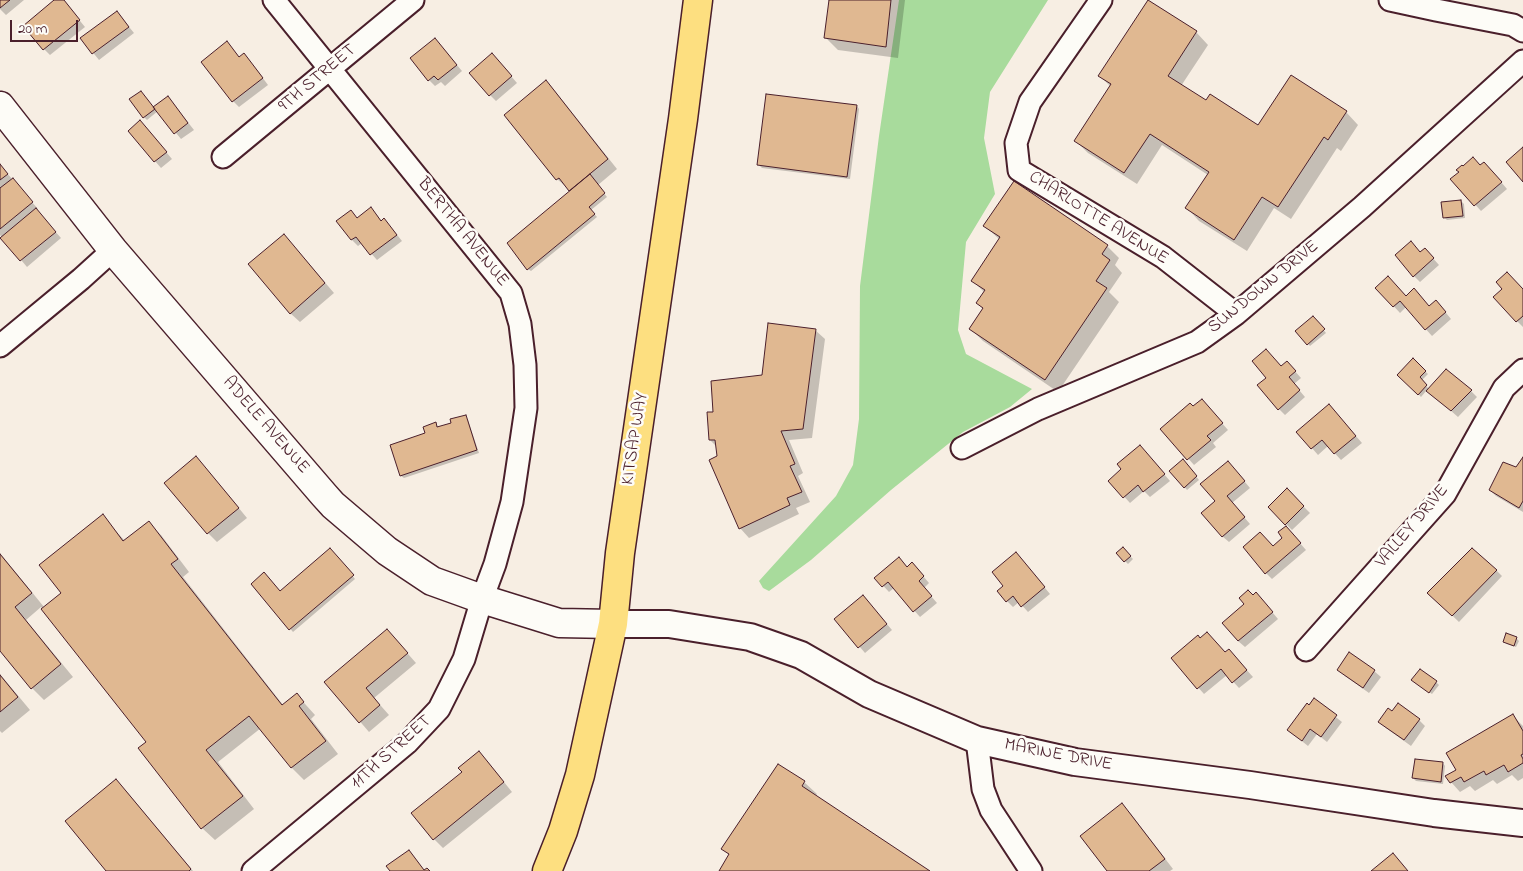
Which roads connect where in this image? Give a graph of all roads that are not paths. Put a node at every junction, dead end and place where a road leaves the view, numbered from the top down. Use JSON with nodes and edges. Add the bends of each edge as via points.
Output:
{"nodes":[{"id":1,"x":274,"y":0,"type":"edge"},
{"id":2,"x":413,"y":0,"type":"edge"},
{"id":3,"x":698,"y":0,"type":"edge"},
{"id":4,"x":1101,"y":0,"type":"edge"},
{"id":5,"x":1390,"y":0,"type":"edge"},
{"id":6,"x":1523,"y":31,"type":"edge"},
{"id":7,"x":1523,"y":61,"type":"edge"},
{"id":8,"x":330,"y":69,"type":"junction"},
{"id":9,"x":0,"y":106,"type":"edge"},
{"id":10,"x":223,"y":157,"type":"dead end"},
{"id":11,"x":113,"y":250,"type":"junction"},
{"id":12,"x":1236,"y":314,"type":"junction"},
{"id":13,"x":0,"y":346,"type":"edge"},
{"id":14,"x":1523,"y":370,"type":"edge"},
{"id":15,"x":962,"y":448,"type":"dead end"},
{"id":16,"x":482,"y":599,"type":"junction"},
{"id":17,"x":613,"y":624,"type":"junction"},
{"id":18,"x":1306,"y":650,"type":"dead end"},
{"id":19,"x":978,"y":740,"type":"junction"},
{"id":20,"x":1523,"y":823,"type":"edge"},
{"id":21,"x":253,"y":871,"type":"edge"},
{"id":22,"x":547,"y":871,"type":"edge"},
{"id":23,"x":1031,"y":871,"type":"edge"}],
"edges":[{"from":1,"to":8,"type":"street","name":"BERTHA AVENUE"},
{"from":2,"to":8,"type":"street","name":"9TH STREET"},
{"from":3,"to":17,"type":"main road","name":"KITSAP WAY","via":[[620,553]]},
{"from":4,"to":12,"type":"street","name":"CHARLOTTE AVENUE","via":[[1030,102],[1016,143],[1019,170],[1163,257]]},
{"from":5,"to":6,"type":"street","via":[[1513,25]]},
{"from":7,"to":12,"type":"street","name":"SUNDOWN DRIVE","via":[[1362,207]]},
{"from":8,"to":10,"type":"street","name":"9TH STREET"},
{"from":8,"to":16,"type":"street","name":"BERTHA AVENUE","via":[[511,293],[520,324],[526,408],[512,502]]},
{"from":9,"to":11,"type":"main road","name":"ADELE AVENUE"},
{"from":11,"to":13,"type":"street"},
{"from":11,"to":16,"type":"main road","name":"ADELE AVENUE","via":[[333,505],[387,551],[432,581]]},
{"from":12,"to":15,"type":"street","name":"SUNDOWN DRIVE","via":[[1197,342],[1038,409]]},
{"from":14,"to":18,"type":"street","name":"VALLEY DRIVE","via":[[1504,388],[1445,494]]},
{"from":16,"to":17,"type":"main road","name":"ADELE AVENUE","via":[[559,623]]},
{"from":16,"to":21,"type":"street","name":"11TH STREET","via":[[464,659],[439,709],[407,743]]},
{"from":17,"to":19,"type":"street","name":"MARINE DRIVE","via":[[669,624],[750,637],[801,655],[869,694]]},
{"from":17,"to":22,"type":"main road","name":"KITSAP WAY","via":[[580,775]]},
{"from":19,"to":20,"type":"street","name":"MARINE DRIVE","via":[[1099,766]]},
{"from":19,"to":23,"type":"street","via":[[982,789],[991,810]]}]}
